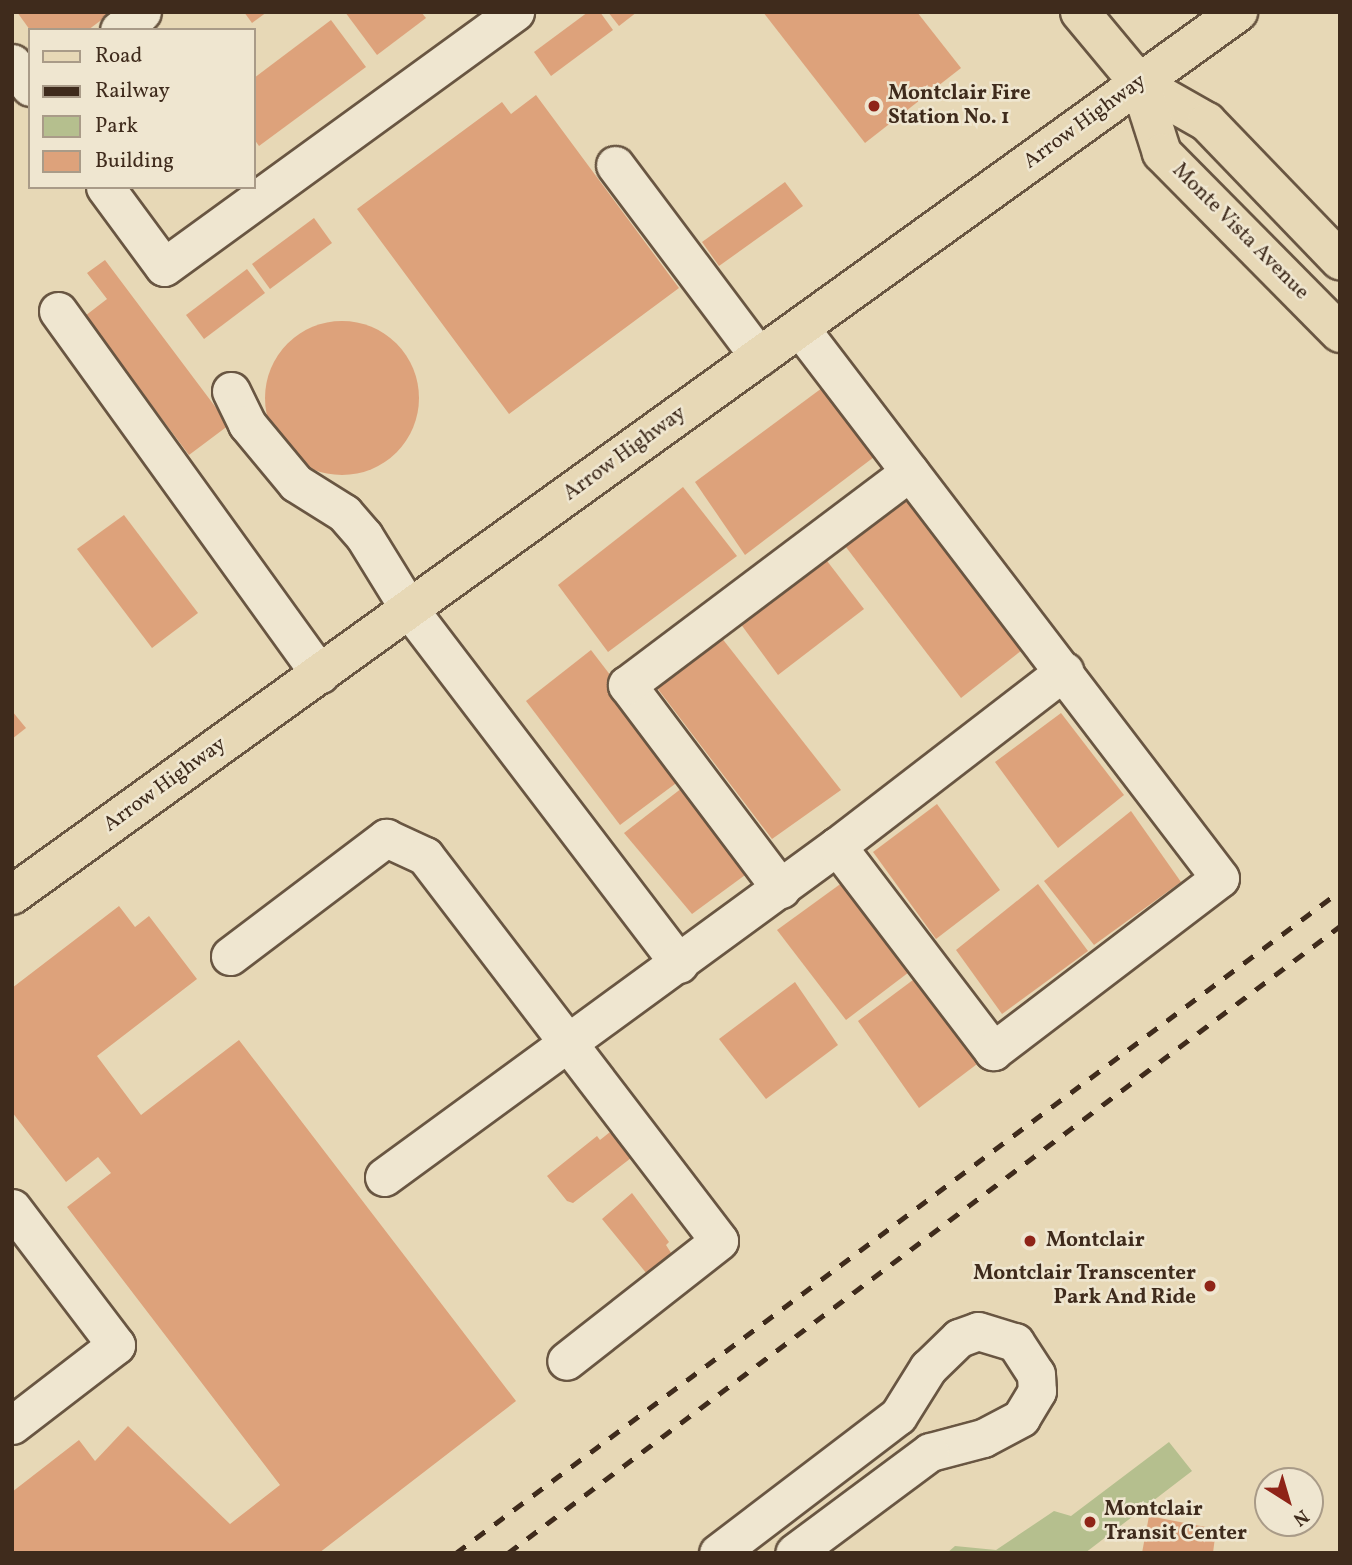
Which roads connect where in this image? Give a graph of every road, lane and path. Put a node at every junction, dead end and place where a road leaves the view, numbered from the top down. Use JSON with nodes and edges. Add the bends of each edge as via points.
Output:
{"nodes":[{"id":1,"x":142,"y":12,"type":"edge"},
{"id":2,"x":515,"y":12,"type":"edge"},
{"id":3,"x":1080,"y":12,"type":"edge"},
{"id":4,"x":1238,"y":12,"type":"edge"},
{"id":5,"x":122,"y":28,"type":"edge"},
{"id":6,"x":12,"y":63,"type":"edge"},
{"id":7,"x":28,"y":84,"type":"edge"},
{"id":8,"x":1140,"y":84,"type":"junction"},
{"id":9,"x":615,"y":165,"type":"dead end"},
{"id":10,"x":106,"y":189,"type":"edge"},
{"id":11,"x":1340,"y":260,"type":"edge"},
{"id":12,"x":58,"y":311,"type":"dead end"},
{"id":13,"x":800,"y":328,"type":"junction"},
{"id":14,"x":1340,"y":333,"type":"edge"},
{"id":15,"x":760,"y":357,"type":"junction"},
{"id":16,"x":231,"y":391,"type":"dead end"},
{"id":17,"x":910,"y":472,"type":"junction"},
{"id":18,"x":409,"y":610,"type":"junction"},
{"id":19,"x":1064,"y":671,"type":"junction"},
{"id":20,"x":320,"y":674,"type":"junction"},
{"id":21,"x":837,"y":846,"type":"junction"},
{"id":22,"x":781,"y":889,"type":"junction"},
{"id":23,"x":12,"y":895,"type":"edge"},
{"id":24,"x":230,"y":956,"type":"dead end"},
{"id":25,"x":679,"y":964,"type":"junction"},
{"id":26,"x":570,"y":1045,"type":"junction"},
{"id":27,"x":384,"y":1177,"type":"dead end"},
{"id":28,"x":12,"y":1208,"type":"edge"},
{"id":29,"x":566,"y":1361,"type":"dead end"},
{"id":30,"x":12,"y":1425,"type":"edge"},
{"id":31,"x":718,"y":1553,"type":"edge"},
{"id":32,"x":794,"y":1553,"type":"edge"}],
"edges":[{"from":1,"to":5,"type":"street"},
{"from":2,"to":10,"type":"street","via":[[164,267]]},
{"from":3,"to":8,"type":"main road","name":"Monte Vista Avenue"},
{"from":4,"to":8,"type":"main road","name":"Arrow Highway"},
{"from":6,"to":7,"type":"street"},
{"from":8,"to":11,"type":"main road","name":"Monte Vista Avenue","via":[[1207,122]]},
{"from":8,"to":13,"type":"main road","name":"Arrow Highway"},
{"from":8,"to":14,"type":"main road","name":"Monte Vista Avenue","via":[[1162,153]]},
{"from":9,"to":15,"type":"street"},
{"from":12,"to":20,"type":"street"},
{"from":13,"to":15,"type":"main road","name":"Arrow Highway"},
{"from":13,"to":17,"type":"street"},
{"from":15,"to":18,"type":"main road","name":"Arrow Highway"},
{"from":16,"to":18,"type":"street","via":[[247,425],[296,483],[344,513],[364,536]]},
{"from":17,"to":19,"type":"street"},
{"from":17,"to":22,"type":"street","via":[[627,685]]},
{"from":18,"to":20,"type":"main road","name":"Arrow Highway"},
{"from":18,"to":25,"type":"street"},
{"from":19,"to":21,"type":"street"},
{"from":19,"to":21,"type":"street","via":[[1220,878],[993,1051]]},
{"from":20,"to":23,"type":"main road","name":"Arrow Highway"},
{"from":21,"to":22,"type":"street"},
{"from":22,"to":25,"type":"street"},
{"from":24,"to":26,"type":"street","via":[[386,838],[425,856]]},
{"from":25,"to":26,"type":"street"},
{"from":26,"to":27,"type":"street"},
{"from":26,"to":29,"type":"street","via":[[719,1241]]},
{"from":28,"to":30,"type":"street","via":[[116,1345]]},
{"from":31,"to":32,"type":"street","via":[[898,1416],[928,1367],[959,1338],[978,1331],[1015,1342],[1036,1374],[1037,1391],[1021,1418],[994,1434],[930,1452]]}]}
